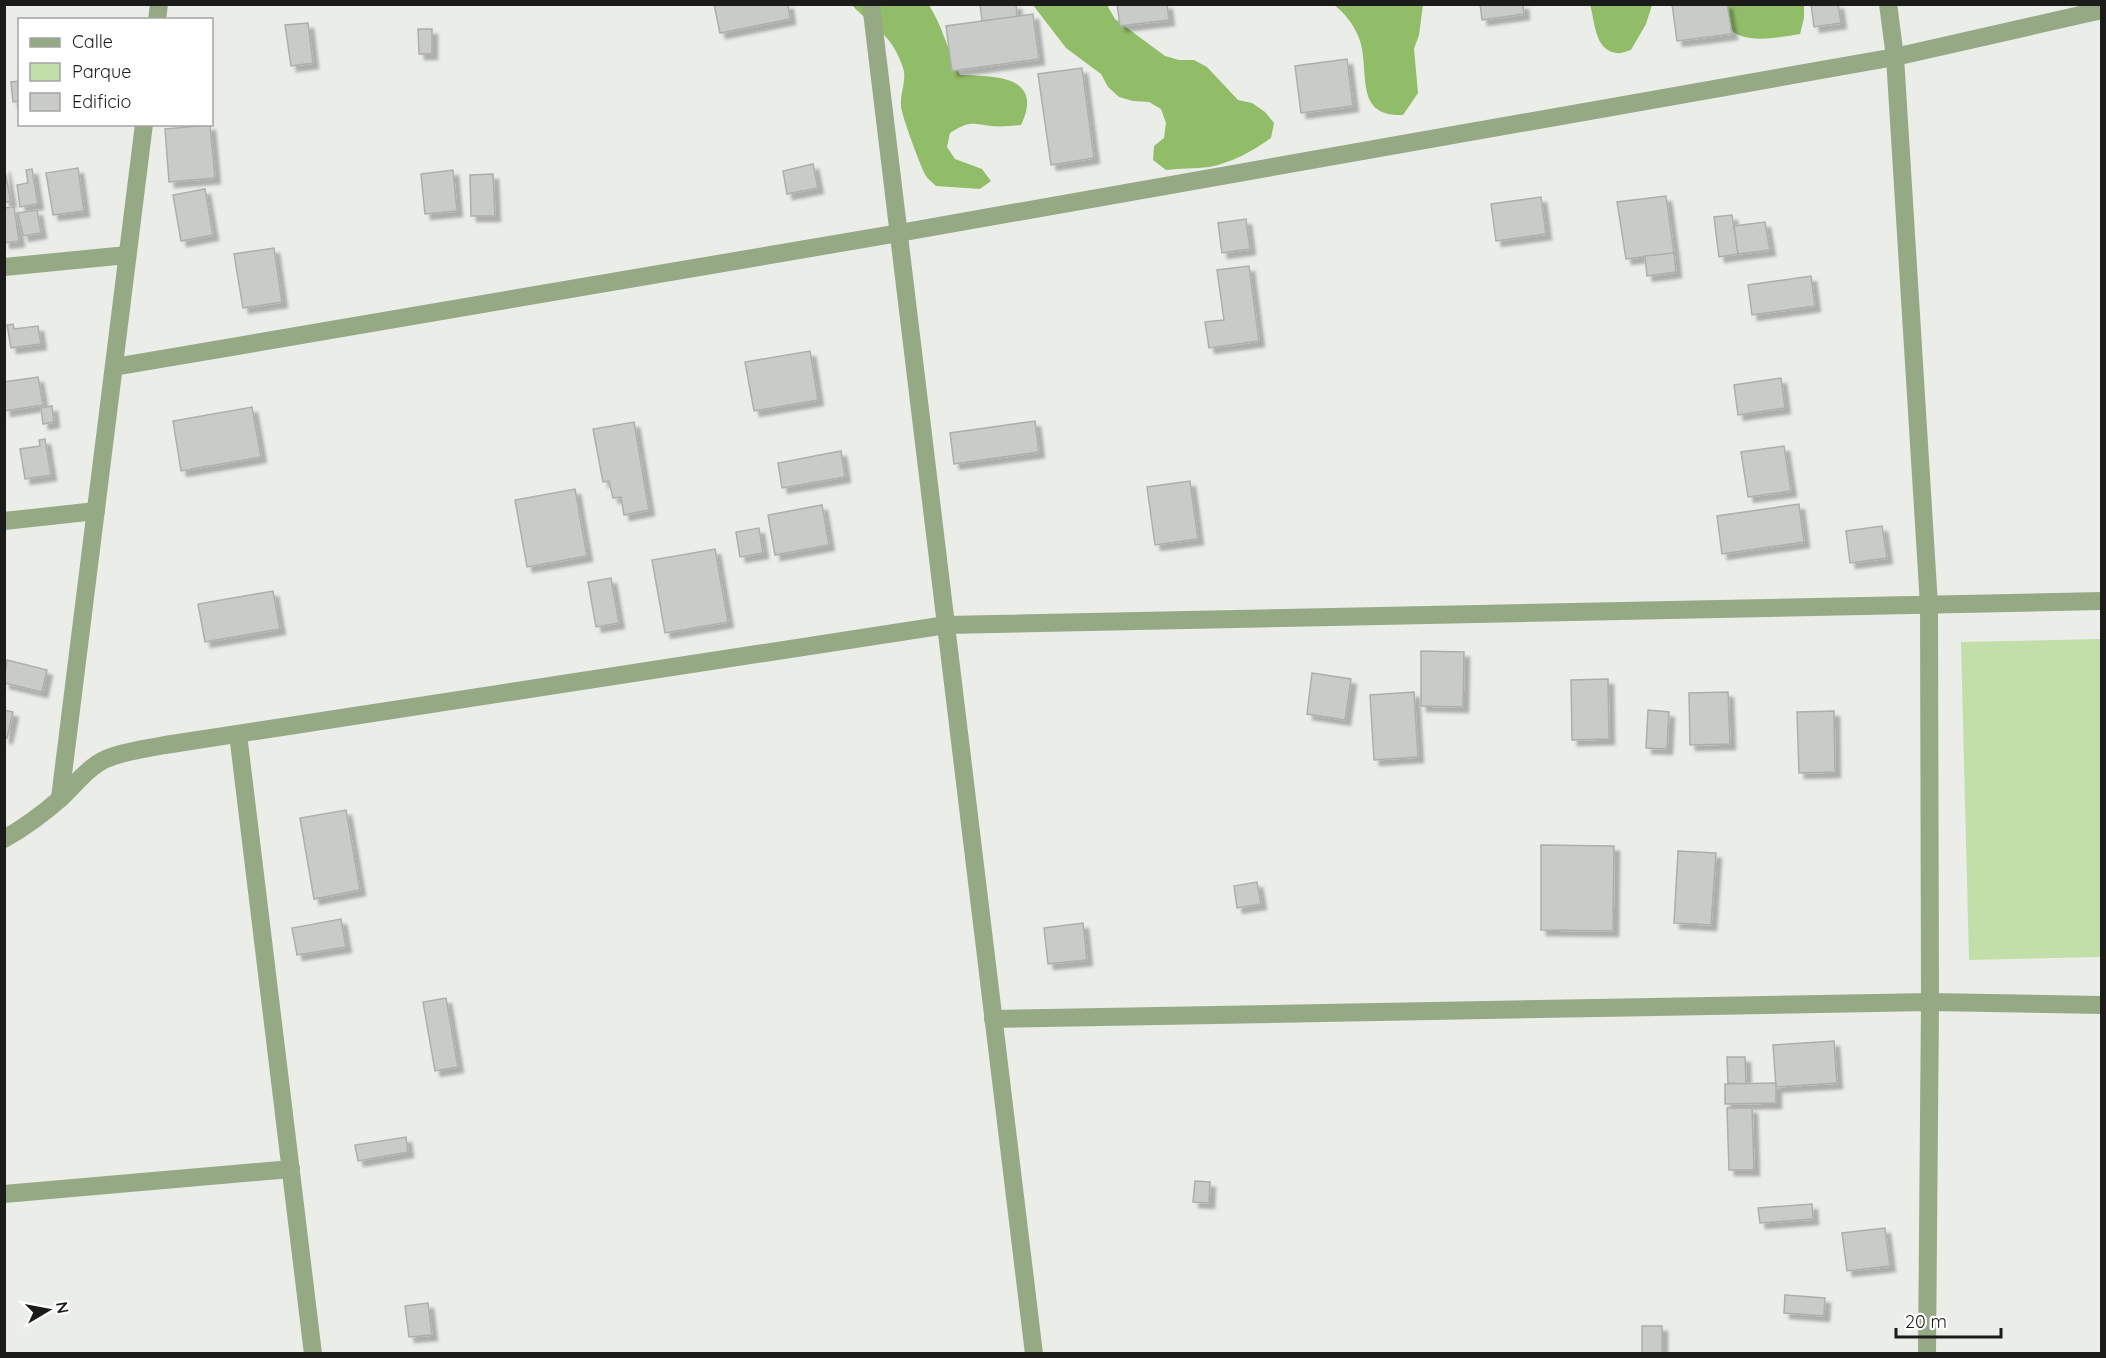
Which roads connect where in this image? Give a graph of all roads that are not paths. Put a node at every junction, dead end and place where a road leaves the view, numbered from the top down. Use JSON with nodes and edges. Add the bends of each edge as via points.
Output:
{"nodes":[{"id":1,"x":871,"y":4,"type":"edge"},
{"id":2,"x":1888,"y":4,"type":"edge"},
{"id":3,"x":2102,"y":10,"type":"edge"},
{"id":4,"x":1895,"y":57,"type":"junction"},
{"id":5,"x":144,"y":126,"type":"edge"},
{"id":6,"x":899,"y":233,"type":"junction"},
{"id":7,"x":127,"y":255,"type":"junction"},
{"id":8,"x":4,"y":267,"type":"edge"},
{"id":9,"x":114,"y":367,"type":"junction"},
{"id":10,"x":96,"y":511,"type":"junction"},
{"id":11,"x":4,"y":521,"type":"edge"},
{"id":12,"x":2102,"y":601,"type":"edge"},
{"id":13,"x":1929,"y":605,"type":"junction"},
{"id":14,"x":946,"y":625,"type":"junction"},
{"id":15,"x":238,"y":734,"type":"junction"},
{"id":16,"x":60,"y":798,"type":"junction"},
{"id":17,"x":4,"y":839,"type":"edge"},
{"id":18,"x":1930,"y":1002,"type":"junction"},
{"id":19,"x":2102,"y":1005,"type":"edge"},
{"id":20,"x":993,"y":1019,"type":"junction"},
{"id":21,"x":291,"y":1169,"type":"junction"},
{"id":22,"x":4,"y":1194,"type":"edge"},
{"id":23,"x":313,"y":1353,"type":"edge"},
{"id":24,"x":1034,"y":1353,"type":"edge"},
{"id":25,"x":1927,"y":1353,"type":"edge"}],
"edges":[{"from":1,"to":6,"type":"street"},
{"from":2,"to":4,"type":"street"},
{"from":3,"to":4,"type":"street"},
{"from":4,"to":6,"type":"street"},
{"from":4,"to":13,"type":"street"},
{"from":5,"to":7,"type":"street"},
{"from":6,"to":9,"type":"street"},
{"from":6,"to":14,"type":"street"},
{"from":7,"to":8,"type":"street"},
{"from":7,"to":9,"type":"street"},
{"from":9,"to":10,"type":"street"},
{"from":10,"to":11,"type":"street"},
{"from":10,"to":16,"type":"street"},
{"from":12,"to":13,"type":"street"},
{"from":13,"to":14,"type":"street"},
{"from":13,"to":18,"type":"street"},
{"from":14,"to":15,"type":"street"},
{"from":14,"to":20,"type":"street"},
{"from":15,"to":16,"type":"street","via":[[165,745],[105,760],[87,771]]},
{"from":15,"to":21,"type":"street"},
{"from":16,"to":17,"type":"street","via":[[31,823]]},
{"from":18,"to":19,"type":"street"},
{"from":18,"to":20,"type":"street"},
{"from":18,"to":25,"type":"street"},
{"from":20,"to":24,"type":"street"},
{"from":21,"to":22,"type":"street"},
{"from":21,"to":23,"type":"street"}]}
